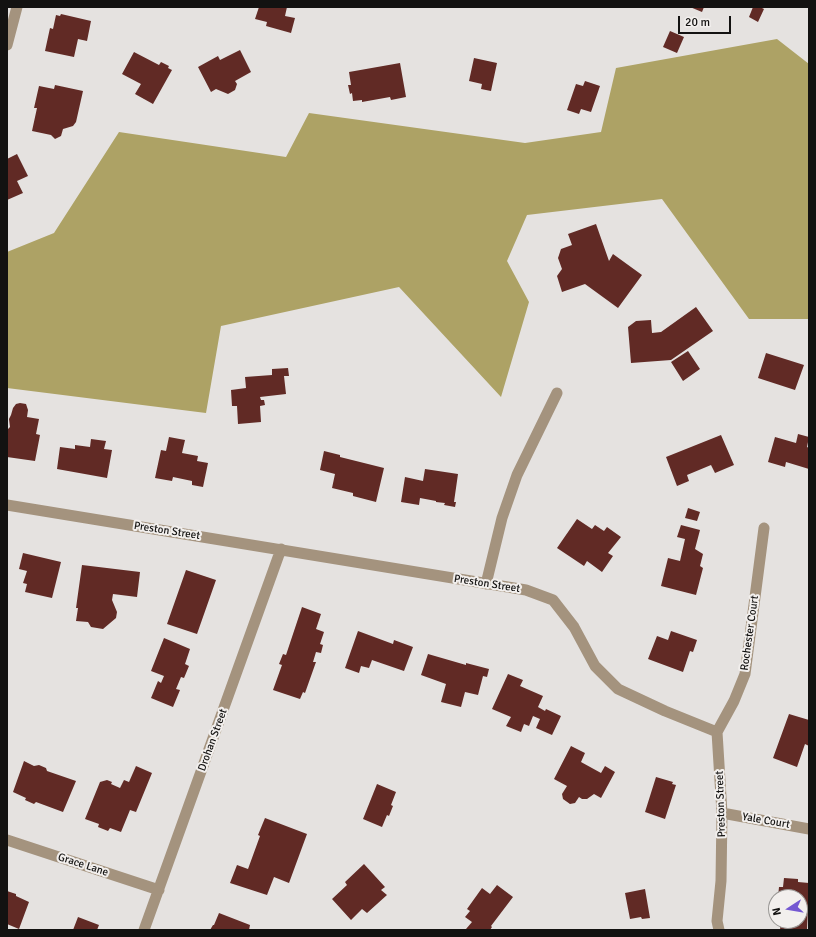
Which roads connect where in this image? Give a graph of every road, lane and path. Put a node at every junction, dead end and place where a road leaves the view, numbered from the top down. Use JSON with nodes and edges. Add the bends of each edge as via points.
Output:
{"nodes":[{"id":1,"x":17,"y":7,"type":"edge"},
{"id":2,"x":7,"y":45,"type":"edge"},
{"id":3,"x":556,"y":392,"type":"dead end"},
{"id":4,"x":7,"y":505,"type":"edge"},
{"id":5,"x":764,"y":528,"type":"dead end"},
{"id":6,"x":281,"y":549,"type":"junction"},
{"id":7,"x":486,"y":584,"type":"junction"},
{"id":8,"x":717,"y":732,"type":"junction"},
{"id":9,"x":722,"y":813,"type":"junction"},
{"id":10,"x":809,"y":829,"type":"edge"},
{"id":11,"x":7,"y":840,"type":"edge"},
{"id":12,"x":159,"y":890,"type":"junction"},
{"id":13,"x":144,"y":930,"type":"edge"},
{"id":14,"x":719,"y":930,"type":"edge"}],
"edges":[{"from":1,"to":2,"type":"street"},
{"from":3,"to":7,"type":"street","via":[[516,475],[502,518]]},
{"from":4,"to":6,"type":"street","name":"Preston Street"},
{"from":5,"to":8,"type":"street","name":"Rochester Court","via":[[745,674]]},
{"from":6,"to":7,"type":"street","name":"Preston Street"},
{"from":6,"to":12,"type":"street","name":"Drohan Street"},
{"from":7,"to":8,"type":"street","name":"Preston Street","via":[[526,590],[553,600],[574,627],[595,666],[618,689]]},
{"from":8,"to":9,"type":"street","name":"Preston Street"},
{"from":9,"to":10,"type":"street","name":"Yale Court"},
{"from":9,"to":14,"type":"street","name":"Preston Street","via":[[721,880],[717,921]]},
{"from":11,"to":12,"type":"street","name":"Grace Lane"},
{"from":12,"to":13,"type":"street","name":"Drohan Street"}]}
